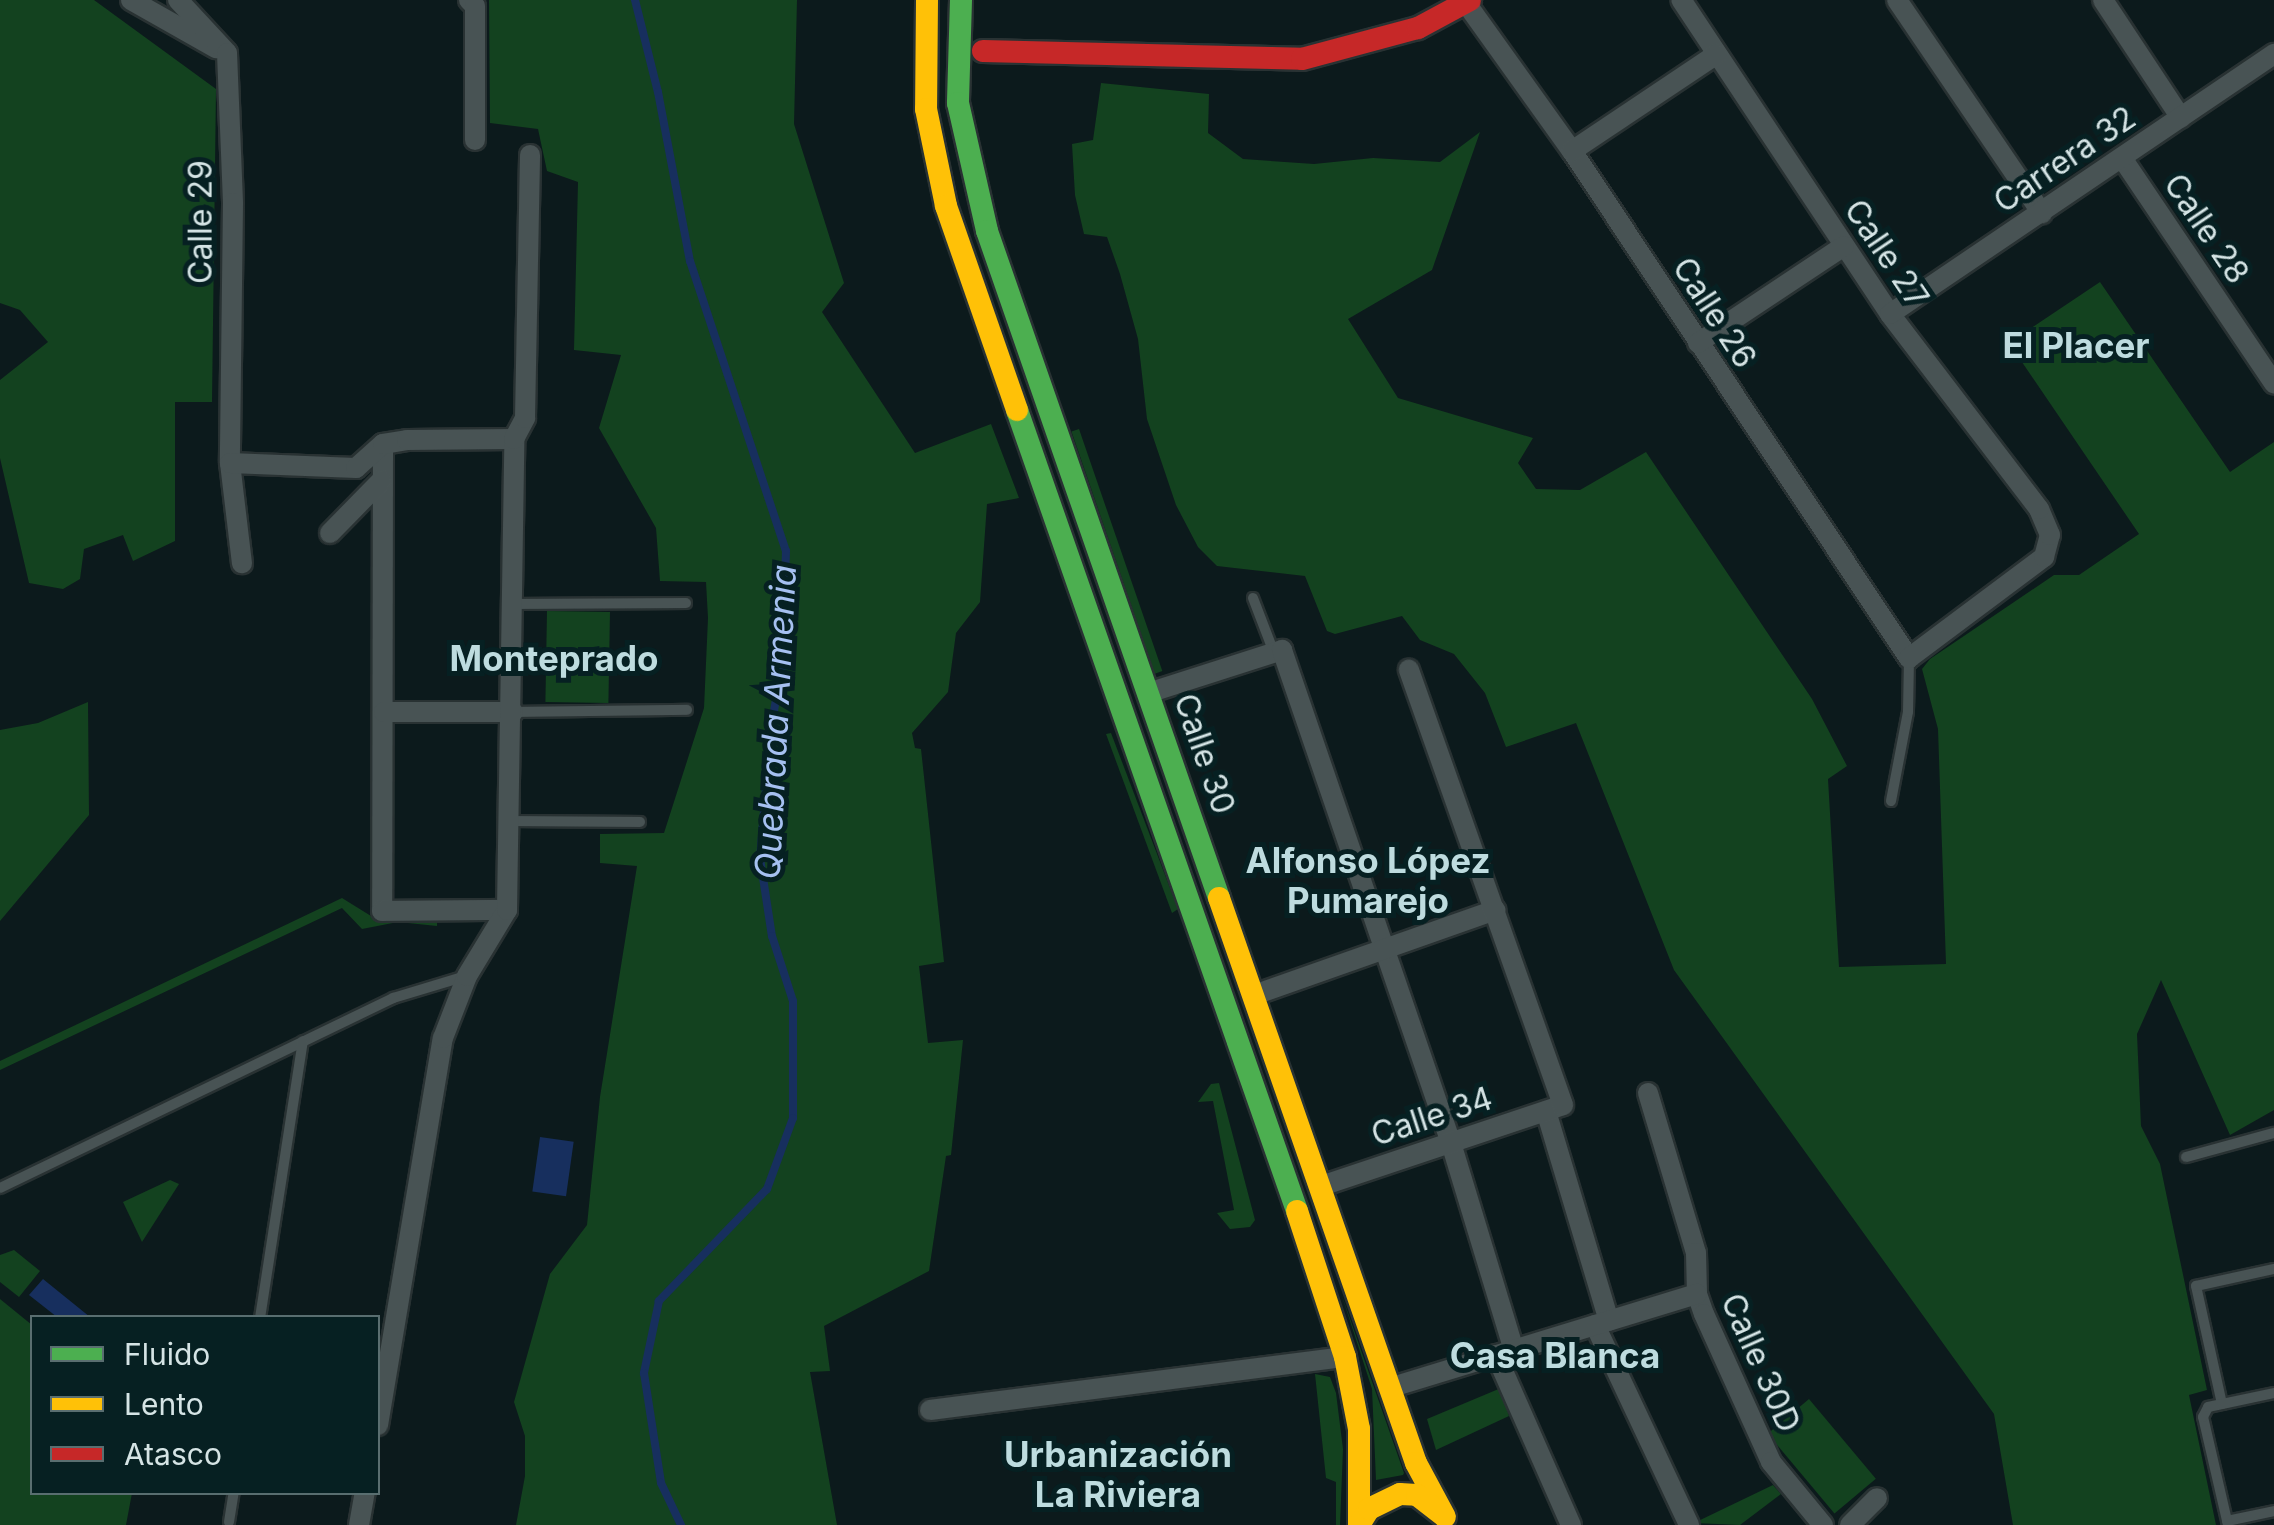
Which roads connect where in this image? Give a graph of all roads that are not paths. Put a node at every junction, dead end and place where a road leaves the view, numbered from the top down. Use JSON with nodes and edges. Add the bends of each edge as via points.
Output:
{"nodes":[{"id":1,"x":131,"y":0,"type":"edge"},
{"id":2,"x":178,"y":0,"type":"edge"},
{"id":3,"x":469,"y":0,"type":"edge"},
{"id":4,"x":927,"y":0,"type":"edge"},
{"id":5,"x":1681,"y":0,"type":"edge"},
{"id":6,"x":1897,"y":0,"type":"edge"},
{"id":7,"x":2103,"y":0,"type":"edge"},
{"id":8,"x":1468,"y":1,"type":"edge"},
{"id":9,"x":959,"y":12,"type":"edge"},
{"id":10,"x":983,"y":51,"type":"junction"},
{"id":11,"x":227,"y":53,"type":"junction"},
{"id":12,"x":1717,"y":54,"type":"junction"},
{"id":13,"x":2273,"y":57,"type":"edge"},
{"id":14,"x":958,"y":75,"type":"junction"},
{"id":15,"x":2181,"y":118,"type":"junction"},
{"id":16,"x":475,"y":140,"type":"dead end"},
{"id":17,"x":1572,"y":151,"type":"junction"},
{"id":18,"x":530,"y":155,"type":"dead end"},
{"id":19,"x":2122,"y":158,"type":"junction"},
{"id":20,"x":2042,"y":213,"type":"junction"},
{"id":21,"x":1844,"y":246,"type":"junction"},
{"id":22,"x":1890,"y":314,"type":"junction"},
{"id":23,"x":1698,"y":342,"type":"junction"},
{"id":24,"x":2274,"y":382,"type":"edge"},
{"id":25,"x":514,"y":439,"type":"junction"},
{"id":26,"x":382,"y":444,"type":"junction"},
{"id":27,"x":230,"y":463,"type":"junction"},
{"id":28,"x":381,"y":481,"type":"junction"},
{"id":29,"x":330,"y":533,"type":"dead end"},
{"id":30,"x":242,"y":563,"type":"dead end"},
{"id":31,"x":1253,"y":598,"type":"dead end"},
{"id":32,"x":686,"y":603,"type":"dead end"},
{"id":33,"x":513,"y":604,"type":"junction"},
{"id":34,"x":1273,"y":650,"type":"junction"},
{"id":35,"x":1909,"y":658,"type":"junction"},
{"id":36,"x":1409,"y":669,"type":"dead end"},
{"id":37,"x":1148,"y":693,"type":"junction"},
{"id":38,"x":687,"y":710,"type":"dead end"},
{"id":39,"x":384,"y":712,"type":"junction"},
{"id":40,"x":512,"y":712,"type":"junction"},
{"id":41,"x":1891,"y":801,"type":"dead end"},
{"id":42,"x":512,"y":821,"type":"junction"},
{"id":43,"x":640,"y":822,"type":"dead end"},
{"id":44,"x":508,"y":910,"type":"junction"},
{"id":45,"x":1496,"y":910,"type":"junction"},
{"id":46,"x":1386,"y":949,"type":"junction"},
{"id":47,"x":467,"y":976,"type":"junction"},
{"id":48,"x":1254,"y":995,"type":"junction"},
{"id":49,"x":303,"y":1041,"type":"junction"},
{"id":50,"x":1648,"y":1093,"type":"dead end"},
{"id":51,"x":1555,"y":1108,"type":"junction"},
{"id":52,"x":2274,"y":1133,"type":"edge"},
{"id":53,"x":1451,"y":1143,"type":"junction"},
{"id":54,"x":2186,"y":1157,"type":"dead end"},
{"id":55,"x":1320,"y":1186,"type":"junction"},
{"id":56,"x":0,"y":1188,"type":"edge"},
{"id":57,"x":2274,"y":1269,"type":"edge"},
{"id":58,"x":1697,"y":1294,"type":"junction"},
{"id":59,"x":260,"y":1315,"type":"edge"},
{"id":60,"x":1602,"y":1323,"type":"junction"},
{"id":61,"x":1505,"y":1352,"type":"junction"},
{"id":62,"x":1346,"y":1358,"type":"junction"},
{"id":63,"x":1389,"y":1388,"type":"junction"},
{"id":64,"x":2274,"y":1394,"type":"edge"},
{"id":65,"x":2222,"y":1404,"type":"junction"},
{"id":66,"x":930,"y":1410,"type":"dead end"},
{"id":67,"x":380,"y":1413,"type":"edge"},
{"id":68,"x":234,"y":1495,"type":"edge"},
{"id":69,"x":365,"y":1495,"type":"edge"},
{"id":70,"x":1877,"y":1498,"type":"dead end"},
{"id":71,"x":2274,"y":1512,"type":"edge"},
{"id":72,"x":1446,"y":1521,"type":"edge"},
{"id":73,"x":229,"y":1522,"type":"edge"},
{"id":74,"x":2227,"y":1523,"type":"edge"},
{"id":75,"x":1359,"y":1524,"type":"edge"},
{"id":76,"x":360,"y":1525,"type":"edge"},
{"id":77,"x":1572,"y":1525,"type":"edge"},
{"id":78,"x":1688,"y":1525,"type":"edge"},
{"id":79,"x":1823,"y":1525,"type":"edge"},
{"id":80,"x":1850,"y":1525,"type":"edge"}],
"edges":[{"from":1,"to":11,"type":"street"},
{"from":2,"to":11,"type":"street"},
{"from":3,"to":16,"type":"street"},
{"from":4,"to":62,"type":"main road","name":"Calle 30","via":[[926,110],[946,206]]},
{"from":5,"to":12,"type":"street","name":"Calle 27"},
{"from":6,"to":20,"type":"street"},
{"from":7,"to":15,"type":"street"},
{"from":8,"to":10,"type":"main road","via":[[1418,28],[1302,58]]},
{"from":8,"to":17,"type":"street","name":"Calle 26"},
{"from":9,"to":10,"type":"main road","via":[[969,41]]},
{"from":9,"to":14,"type":"main road","name":"Calle 30"},
{"from":10,"to":14,"type":"main road"},
{"from":11,"to":27,"type":"street","name":"Calle 29"},
{"from":12,"to":17,"type":"street"},
{"from":12,"to":21,"type":"street","name":"Calle 27"},
{"from":13,"to":15,"type":"street","name":"Carrera 32"},
{"from":14,"to":37,"type":"main road","name":"Calle 30","via":[[958,103],[987,231]]},
{"from":15,"to":19,"type":"street","name":"Carrera 32"},
{"from":17,"to":23,"type":"street","name":"Calle 26"},
{"from":18,"to":25,"type":"street","via":[[525,418]]},
{"from":19,"to":20,"type":"street","name":"Carrera 32"},
{"from":19,"to":24,"type":"street","name":"Calle 28"},
{"from":20,"to":22,"type":"street","name":"Carrera 32"},
{"from":21,"to":22,"type":"street","name":"Calle 27"},
{"from":21,"to":23,"type":"street"},
{"from":22,"to":35,"type":"street","name":"Calle 27","via":[[2039,510],[2050,534],[2044,557]]},
{"from":23,"to":35,"type":"street","name":"Calle 26"},
{"from":25,"to":26,"type":"street"},
{"from":25,"to":33,"type":"street"},
{"from":26,"to":27,"type":"street","via":[[356,468]]},
{"from":26,"to":28,"type":"street"},
{"from":27,"to":30,"type":"street","name":"Calle 29"},
{"from":28,"to":29,"type":"street"},
{"from":28,"to":39,"type":"street"},
{"from":31,"to":34,"type":"lane"},
{"from":32,"to":33,"type":"lane"},
{"from":33,"to":40,"type":"street"},
{"from":34,"to":37,"type":"street"},
{"from":34,"to":46,"type":"street","via":[[1288,659]]},
{"from":35,"to":41,"type":"lane","via":[[1908,712]]},
{"from":36,"to":45,"type":"street"},
{"from":37,"to":48,"type":"main road","name":"Calle 30"},
{"from":38,"to":40,"type":"lane"},
{"from":39,"to":40,"type":"street"},
{"from":39,"to":44,"type":"street","via":[[382,911]]},
{"from":40,"to":42,"type":"street"},
{"from":42,"to":43,"type":"lane"},
{"from":42,"to":44,"type":"street"},
{"from":44,"to":47,"type":"street"},
{"from":45,"to":46,"type":"street"},
{"from":45,"to":51,"type":"street"},
{"from":46,"to":48,"type":"street"},
{"from":46,"to":53,"type":"street"},
{"from":47,"to":49,"type":"lane","via":[[393,998]]},
{"from":47,"to":67,"type":"street","via":[[443,1038]]},
{"from":48,"to":55,"type":"main road","name":"Calle 30"},
{"from":49,"to":56,"type":"lane"},
{"from":49,"to":59,"type":"lane"},
{"from":50,"to":58,"type":"street","name":"Calle 30D","via":[[1696,1253]]},
{"from":51,"to":53,"type":"street","name":"Calle 34"},
{"from":51,"to":60,"type":"street"},
{"from":52,"to":54,"type":"lane"},
{"from":53,"to":55,"type":"street","name":"Calle 34"},
{"from":53,"to":61,"type":"street"},
{"from":55,"to":63,"type":"main road","name":"Calle 30"},
{"from":57,"to":65,"type":"lane","via":[[2196,1286]]},
{"from":58,"to":60,"type":"street"},
{"from":58,"to":79,"type":"street","name":"Calle 30D","via":[[1771,1462]]},
{"from":60,"to":61,"type":"street"},
{"from":60,"to":78,"type":"street"},
{"from":61,"to":63,"type":"street"},
{"from":61,"to":77,"type":"street"},
{"from":62,"to":66,"type":"street"},
{"from":62,"to":75,"type":"main road","name":"Calle 30","via":[[1359,1429]]},
{"from":63,"to":72,"type":"main road","name":"Calle 30"},
{"from":64,"to":65,"type":"lane"},
{"from":65,"to":74,"type":"lane","via":[[2203,1417]]},
{"from":68,"to":73,"type":"lane"},
{"from":69,"to":76,"type":"street"},
{"from":70,"to":80,"type":"street"},
{"from":71,"to":74,"type":"lane"},
{"from":72,"to":75,"type":"main road","via":[[1433,1504],[1400,1494],[1368,1508]]}]}
